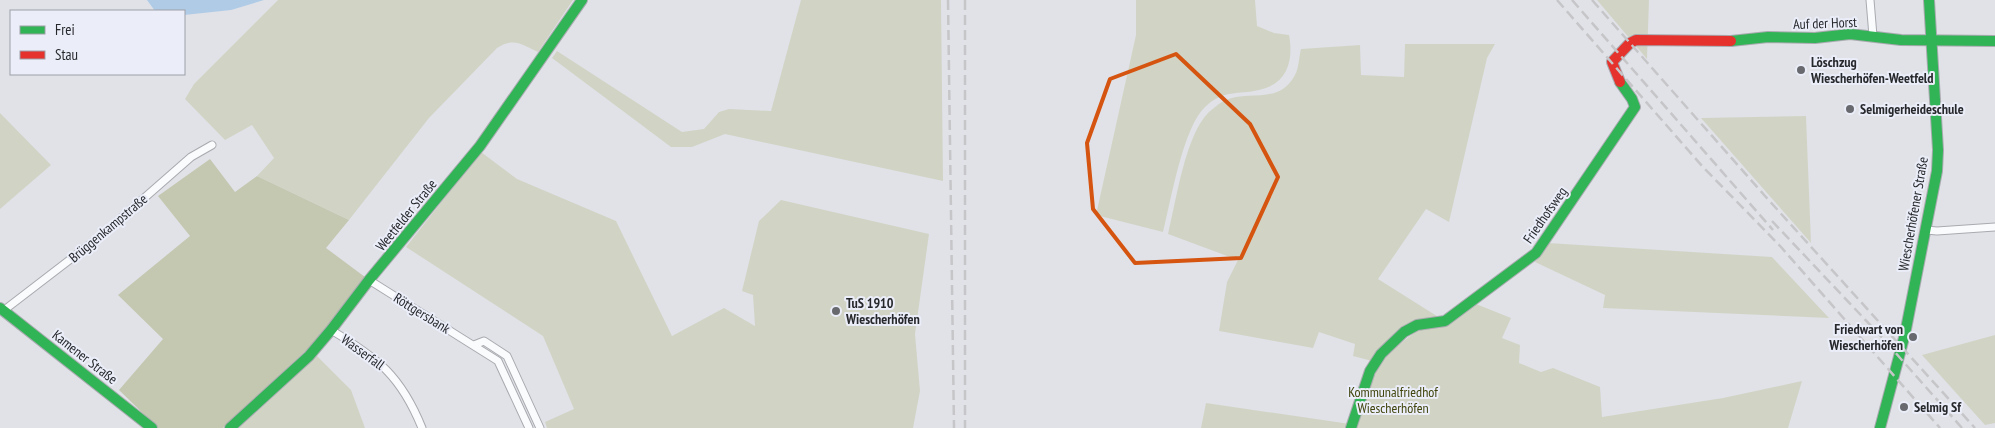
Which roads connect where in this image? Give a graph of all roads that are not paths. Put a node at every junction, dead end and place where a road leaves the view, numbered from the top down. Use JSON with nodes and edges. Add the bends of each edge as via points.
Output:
{"nodes":[{"id":1,"x":582,"y":0,"type":"edge"},
{"id":2,"x":1870,"y":0,"type":"edge"},
{"id":3,"x":1929,"y":0,"type":"edge"},
{"id":4,"x":1873,"y":36,"type":"junction"},
{"id":5,"x":1657,"y":40,"type":"joint"},
{"id":6,"x":1931,"y":41,"type":"junction"},
{"id":7,"x":1995,"y":41,"type":"edge"},
{"id":8,"x":212,"y":145,"type":"dead end"},
{"id":9,"x":1995,"y":228,"type":"edge"},
{"id":10,"x":1926,"y":230,"type":"junction"},
{"id":11,"x":369,"y":280,"type":"junction"},
{"id":12,"x":2,"y":309,"type":"edge"},
{"id":13,"x":331,"y":330,"type":"junction"},
{"id":14,"x":474,"y":345,"type":"junction"},
{"id":15,"x":516,"y":376,"type":"junction"},
{"id":16,"x":507,"y":380,"type":"junction"},
{"id":17,"x":520,"y":384,"type":"junction"},
{"id":18,"x":511,"y":387,"type":"junction"},
{"id":19,"x":525,"y":395,"type":"junction"},
{"id":20,"x":516,"y":399,"type":"junction"},
{"id":21,"x":152,"y":428,"type":"edge"},
{"id":22,"x":230,"y":428,"type":"edge"},
{"id":23,"x":422,"y":428,"type":"edge"},
{"id":24,"x":530,"y":428,"type":"edge"},
{"id":25,"x":540,"y":428,"type":"edge"},
{"id":26,"x":1351,"y":428,"type":"edge"},
{"id":27,"x":1880,"y":428,"type":"edge"}],
"edges":[{"from":1,"to":11,"type":"street","name":"Weetfelder Straße","via":[[480,146]]},
{"from":2,"to":4,"type":"street"},
{"from":3,"to":6,"type":"street","name":"Wiescherhöfener Straße"},
{"from":4,"to":5,"type":"street","name":"Auf der Horst","via":[[1768,37],[1722,42]]},
{"from":4,"to":6,"type":"street","name":"Auf der Horst"},
{"from":5,"to":26,"type":"street","name":"Friedhofsweg","via":[[1636,40],[1612,62],[1623,88],[1634,101],[1634,107],[1536,254],[1445,321],[1417,324],[1380,354],[1370,371]]},
{"from":6,"to":7,"type":"street","name":"Auf der Horst"},
{"from":6,"to":10,"type":"street","name":"Wiescherhöfener Straße","via":[[1938,161]]},
{"from":8,"to":12,"type":"street","name":"Brüggenkampstraße","via":[[190,157],[102,235]]},
{"from":9,"to":10,"type":"street"},
{"from":10,"to":27,"type":"street","name":"Wiescherhöfener Straße","via":[[1905,334]]},
{"from":11,"to":13,"type":"street","name":"Weetfelder Straße"},
{"from":11,"to":14,"type":"street","name":"Röttgersbank"},
{"from":12,"to":21,"type":"street","name":"Kamener Straße"},
{"from":13,"to":22,"type":"street","name":"Weetfelder Straße","via":[[309,356]]},
{"from":13,"to":23,"type":"street","name":"Wasserfall","via":[[363,349],[390,373],[403,389]]},
{"from":14,"to":15,"type":"street","name":"Röttgersbank","via":[[484,341],[507,356]]},
{"from":14,"to":16,"type":"street","name":"Röttgersbank","via":[[498,361]]},
{"from":15,"to":16,"type":"street"},
{"from":15,"to":17,"type":"street","name":"Röttgersbank"},
{"from":16,"to":18,"type":"street","name":"Röttgersbank"},
{"from":17,"to":18,"type":"street"},
{"from":17,"to":19,"type":"street","name":"Röttgersbank"},
{"from":18,"to":20,"type":"street","name":"Röttgersbank"},
{"from":19,"to":20,"type":"street"},
{"from":19,"to":25,"type":"street","name":"Röttgersbank"},
{"from":20,"to":24,"type":"street","name":"Röttgersbank"}]}
